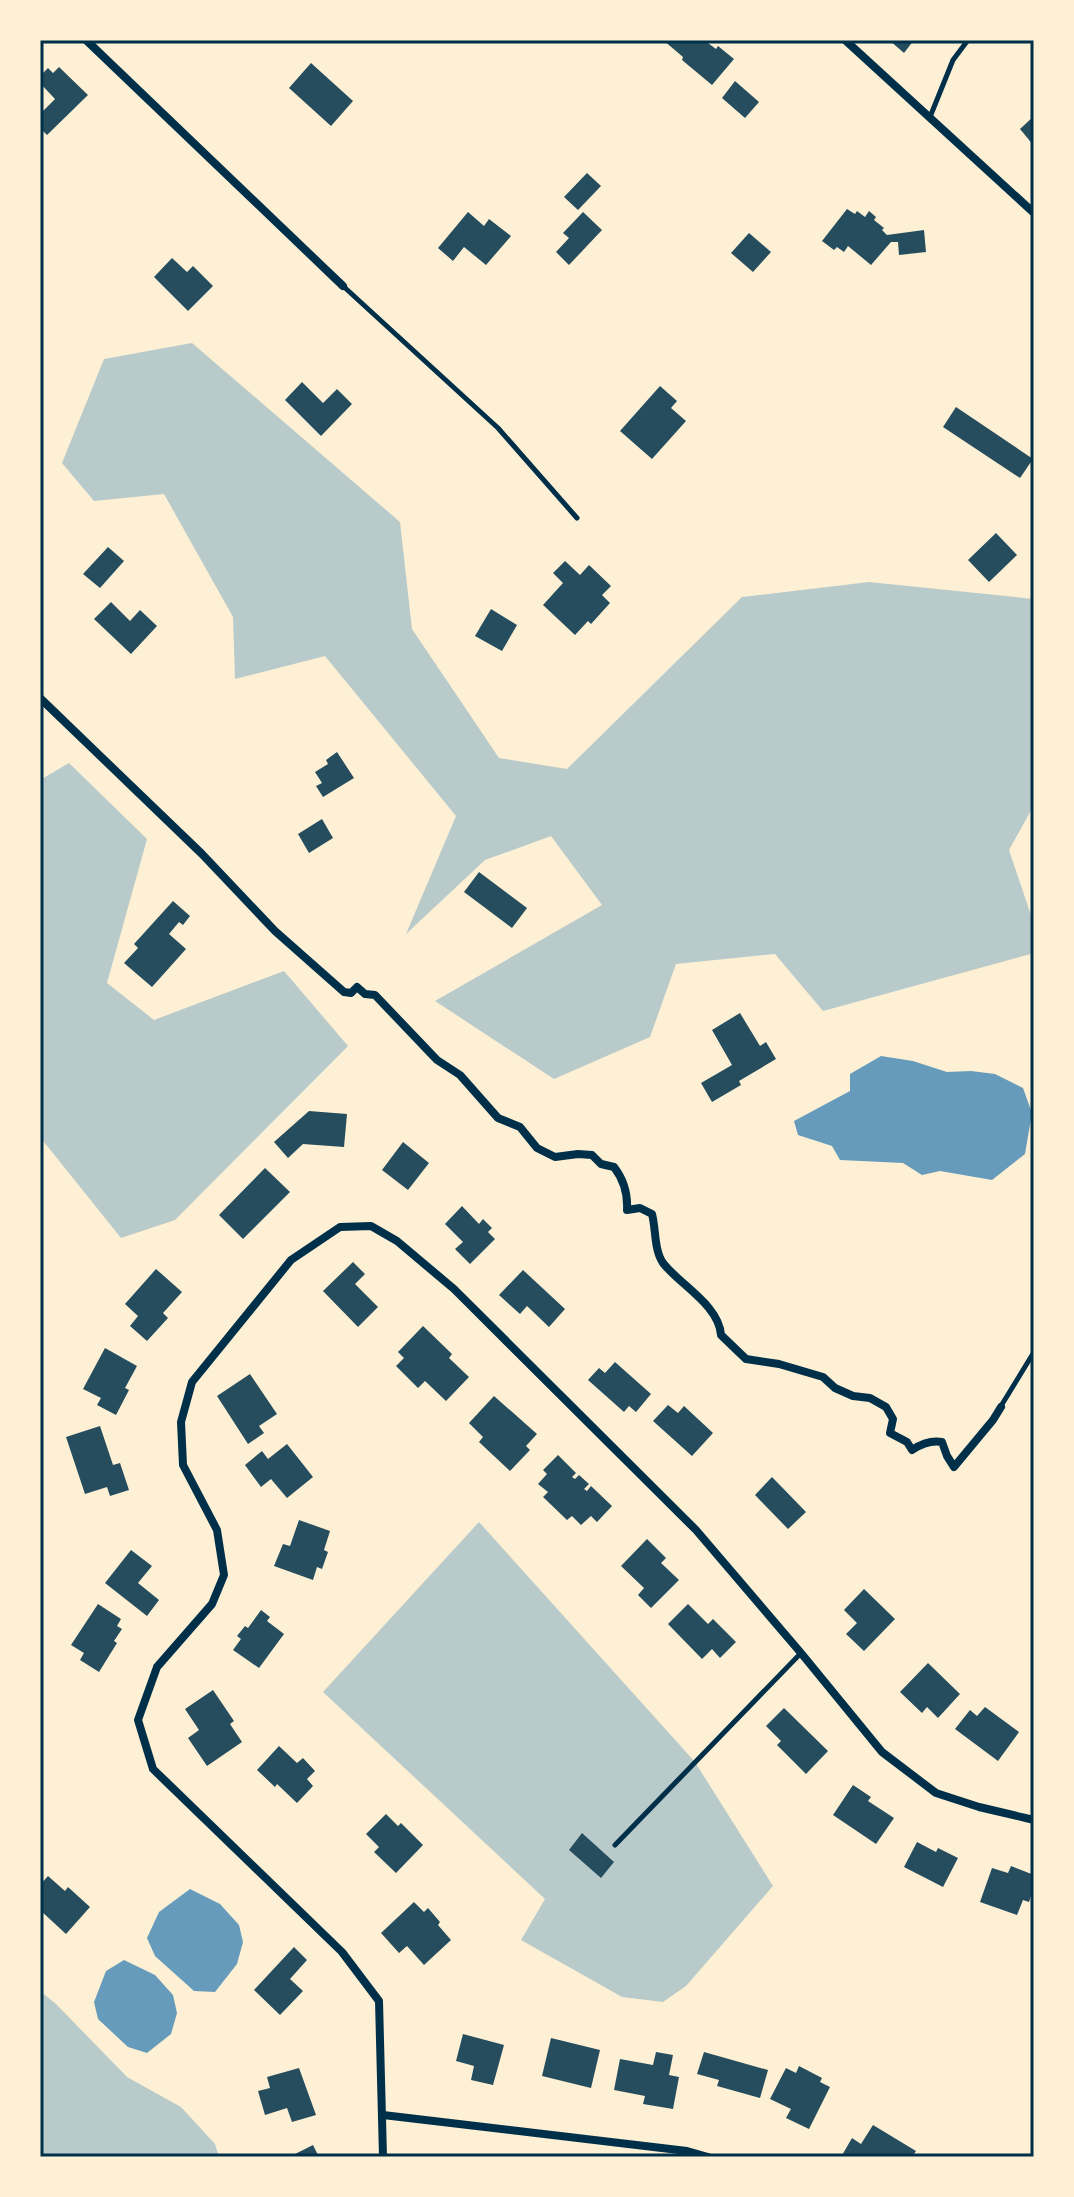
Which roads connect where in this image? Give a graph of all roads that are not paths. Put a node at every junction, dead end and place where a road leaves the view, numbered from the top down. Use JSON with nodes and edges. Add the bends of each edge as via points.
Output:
{"nodes":[{"id":1,"x":86,"y":40,"type":"edge"},
{"id":2,"x":845,"y":40,"type":"edge"},
{"id":3,"x":968,"y":40,"type":"edge"},
{"id":4,"x":930,"y":118,"type":"junction"},
{"id":5,"x":1034,"y":213,"type":"edge"},
{"id":6,"x":343,"y":286,"type":"joint"},
{"id":7,"x":577,"y":518,"type":"dead end"},
{"id":8,"x":40,"y":698,"type":"edge"},
{"id":9,"x":1034,"y":1352,"type":"edge"},
{"id":10,"x":1001,"y":1407,"type":"joint"},
{"id":11,"x":801,"y":1653,"type":"junction"},
{"id":12,"x":1034,"y":1820,"type":"edge"},
{"id":13,"x":615,"y":1845,"type":"dead end"},
{"id":14,"x":383,"y":2115,"type":"junction"},
{"id":15,"x":383,"y":2157,"type":"edge"},
{"id":16,"x":708,"y":2157,"type":"edge"}],
"edges":[{"from":1,"to":6,"type":"street"},
{"from":2,"to":4,"type":"street"},
{"from":3,"to":4,"type":"lane","via":[[953,60]]},
{"from":4,"to":5,"type":"street"},
{"from":6,"to":7,"type":"lane","via":[[498,428]]},
{"from":8,"to":10,"type":"street","via":[[275,931],[344,992],[357,987],[375,995],[498,1118],[520,1127],[537,1148],[555,1157],[592,1155],[614,1167],[627,1195],[627,1210],[640,1208],[652,1214],[662,1262],[702,1301],[720,1324],[721,1335],[746,1359],[823,1377],[835,1388],[870,1398],[886,1407],[893,1419],[890,1433],[912,1450],[942,1442],[954,1467]]},
{"from":9,"to":10,"type":"lane"},
{"from":11,"to":12,"type":"street","via":[[882,1752],[936,1793]]},
{"from":11,"to":13,"type":"lane"},
{"from":11,"to":14,"type":"street","via":[[696,1530],[454,1289],[397,1241],[371,1226],[340,1227],[291,1260],[192,1382],[181,1422],[183,1465],[217,1530],[224,1575],[212,1604],[157,1667],[138,1720],[153,1769],[342,1952],[379,2001]]},
{"from":14,"to":15,"type":"street"},
{"from":14,"to":16,"type":"street"}]}
